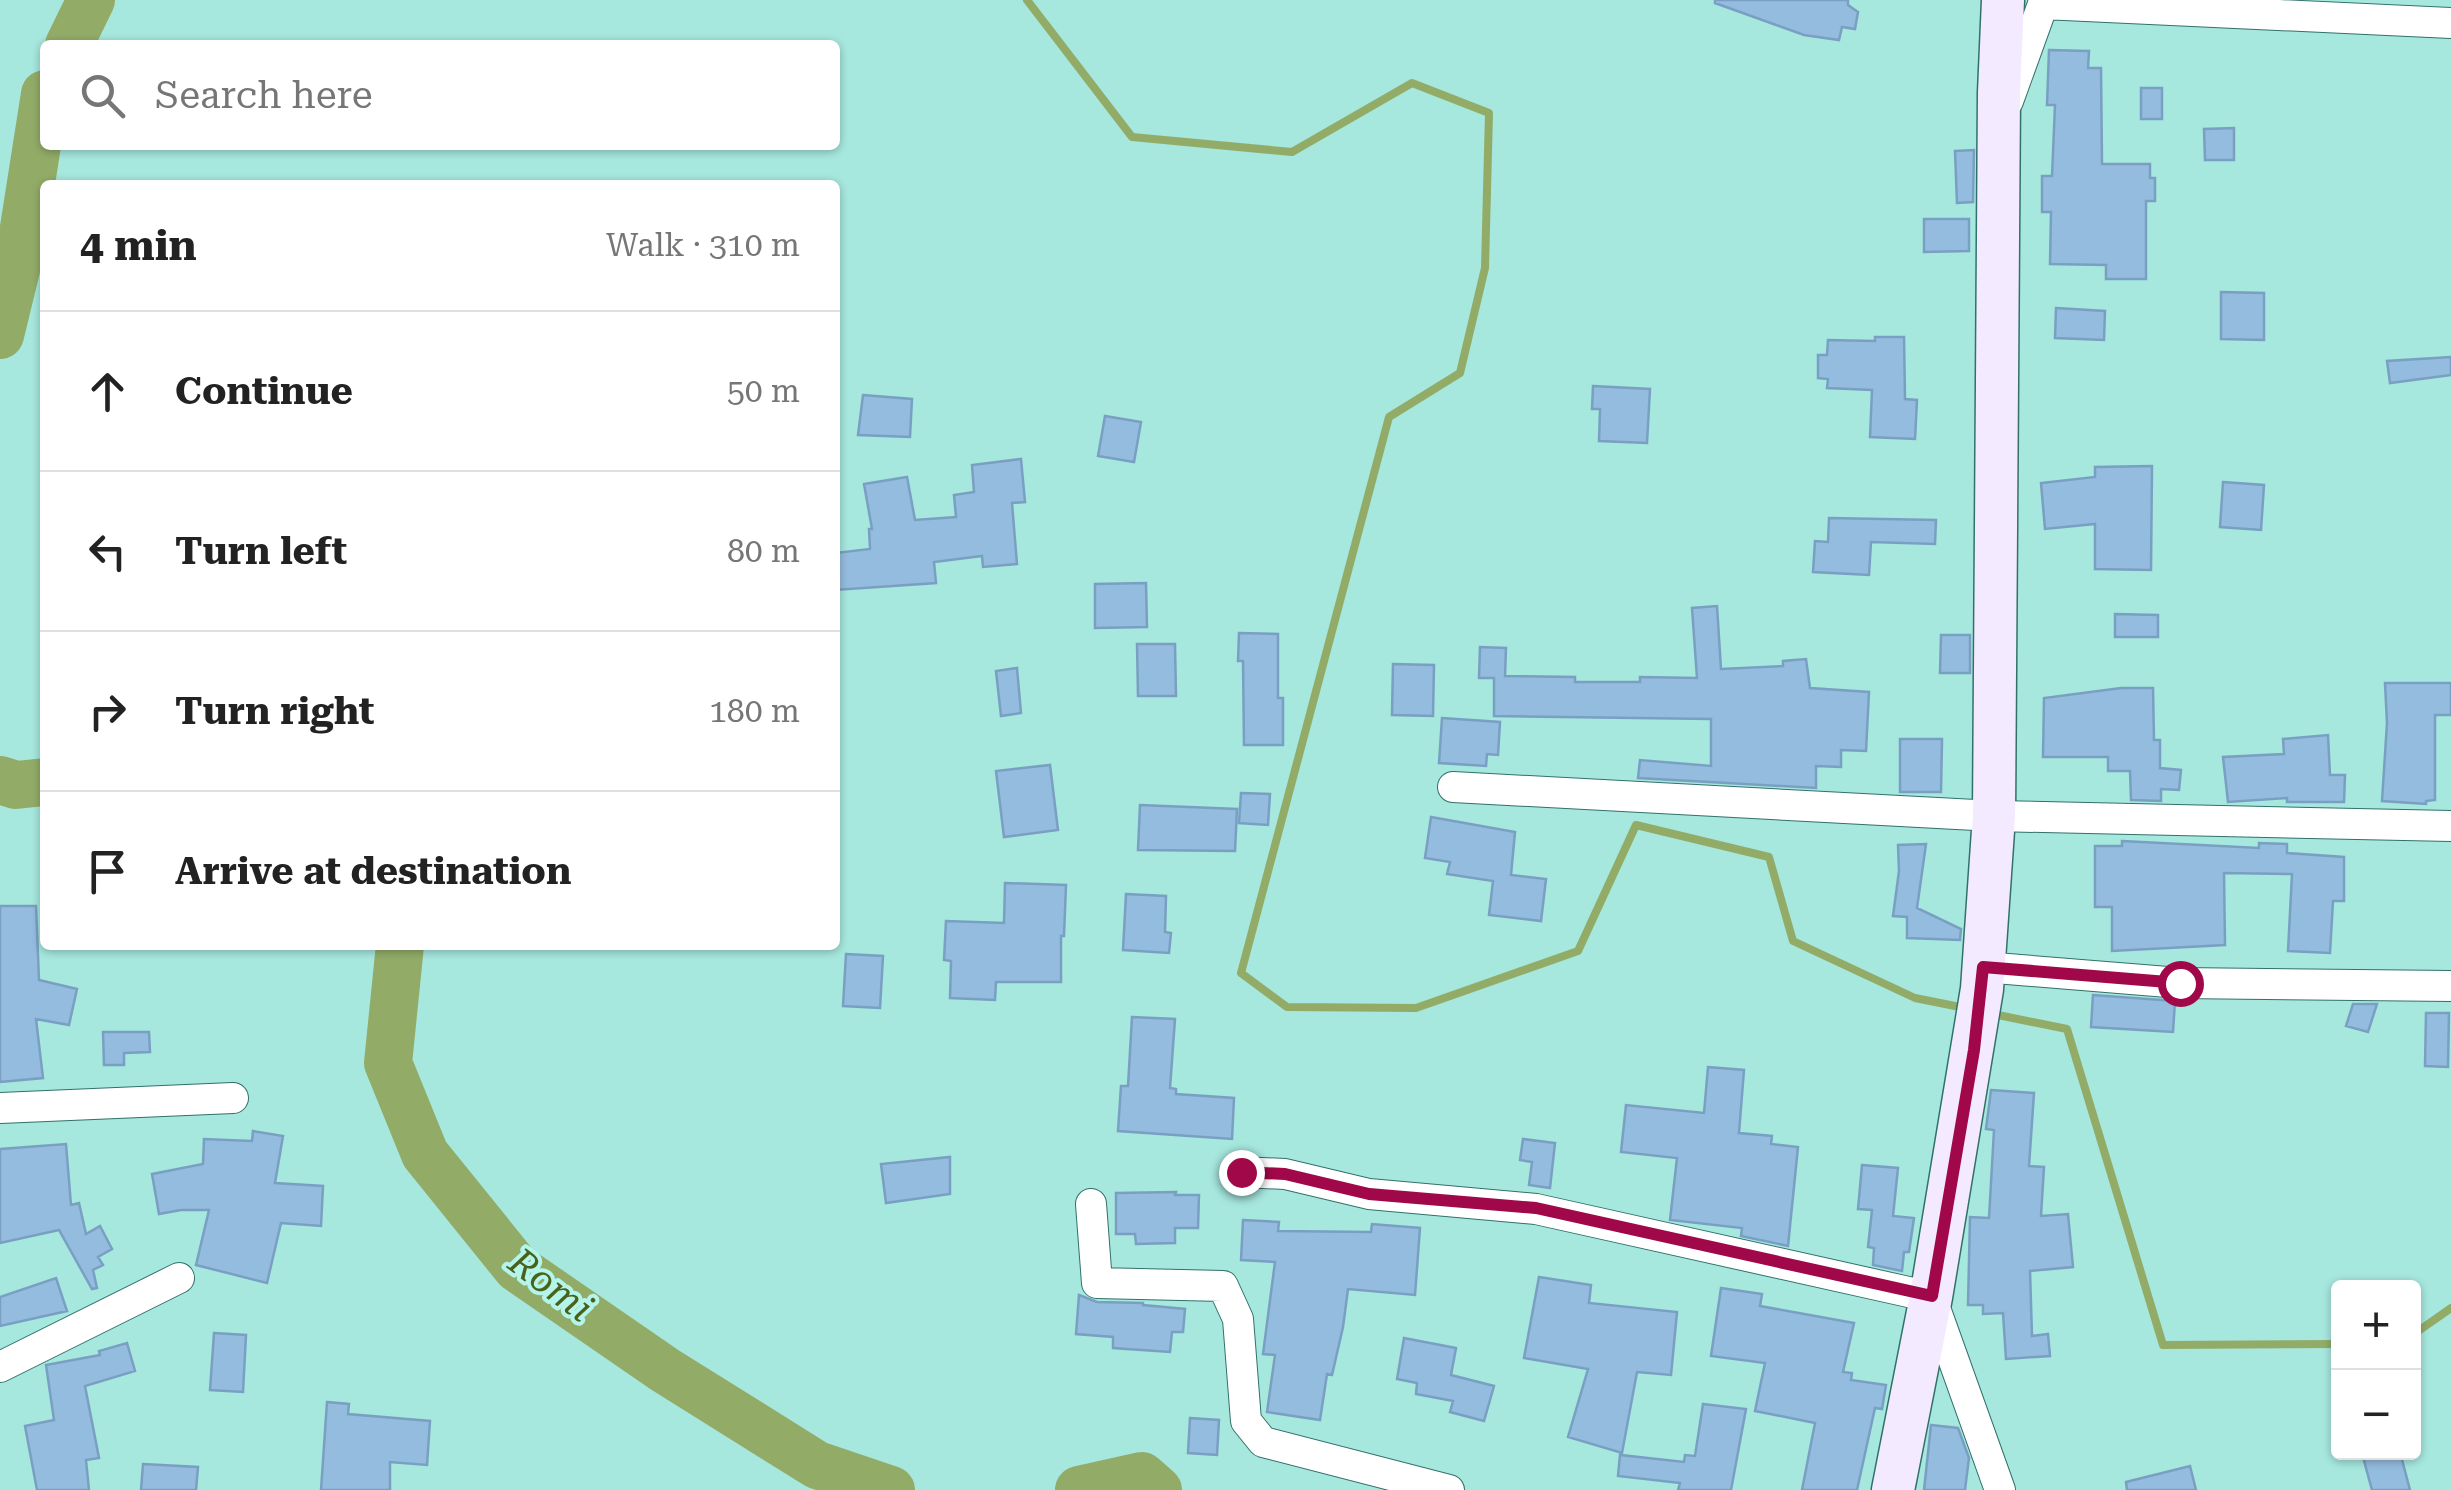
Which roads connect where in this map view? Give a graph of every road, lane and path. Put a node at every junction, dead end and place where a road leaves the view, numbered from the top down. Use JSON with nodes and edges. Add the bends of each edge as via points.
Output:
{"nodes":[{"id":1,"x":2002,"y":0,"type":"edge"},
{"id":2,"x":2451,"y":23,"type":"edge"},
{"id":3,"x":2001,"y":122,"type":"junction"},
{"id":4,"x":1453,"y":787,"type":"dead end"},
{"id":5,"x":1994,"y":816,"type":"junction"},
{"id":6,"x":2451,"y":826,"type":"edge"},
{"id":7,"x":1983,"y":978,"type":"junction"},
{"id":8,"x":2451,"y":986,"type":"edge"},
{"id":9,"x":233,"y":1098,"type":"dead end"},
{"id":10,"x":0,"y":1108,"type":"edge"},
{"id":11,"x":1241,"y":1172,"type":"dead end"},
{"id":12,"x":1091,"y":1204,"type":"dead end"},
{"id":13,"x":179,"y":1278,"type":"dead end"},
{"id":14,"x":1932,"y":1296,"type":"junction"},
{"id":15,"x":0,"y":1367,"type":"edge"},
{"id":16,"x":1449,"y":1490,"type":"edge"},
{"id":17,"x":1893,"y":1490,"type":"edge"},
{"id":18,"x":2000,"y":1490,"type":"edge"}],
"edges":[{"from":1,"to":3,"type":"street"},
{"from":2,"to":3,"type":"street","via":[[2043,4]]},
{"from":3,"to":5,"type":"street"},
{"from":4,"to":5,"type":"street"},
{"from":5,"to":6,"type":"street"},
{"from":5,"to":7,"type":"street"},
{"from":7,"to":8,"type":"street"},
{"from":7,"to":14,"type":"street"},
{"from":9,"to":10,"type":"street"},
{"from":11,"to":14,"type":"street","via":[[1285,1174],[1369,1194],[1536,1208]]},
{"from":12,"to":16,"type":"street","via":[[1097,1284],[1223,1286],[1238,1319],[1246,1422],[1263,1442]]},
{"from":13,"to":15,"type":"street"},
{"from":14,"to":17,"type":"street"},
{"from":14,"to":18,"type":"street"}]}
